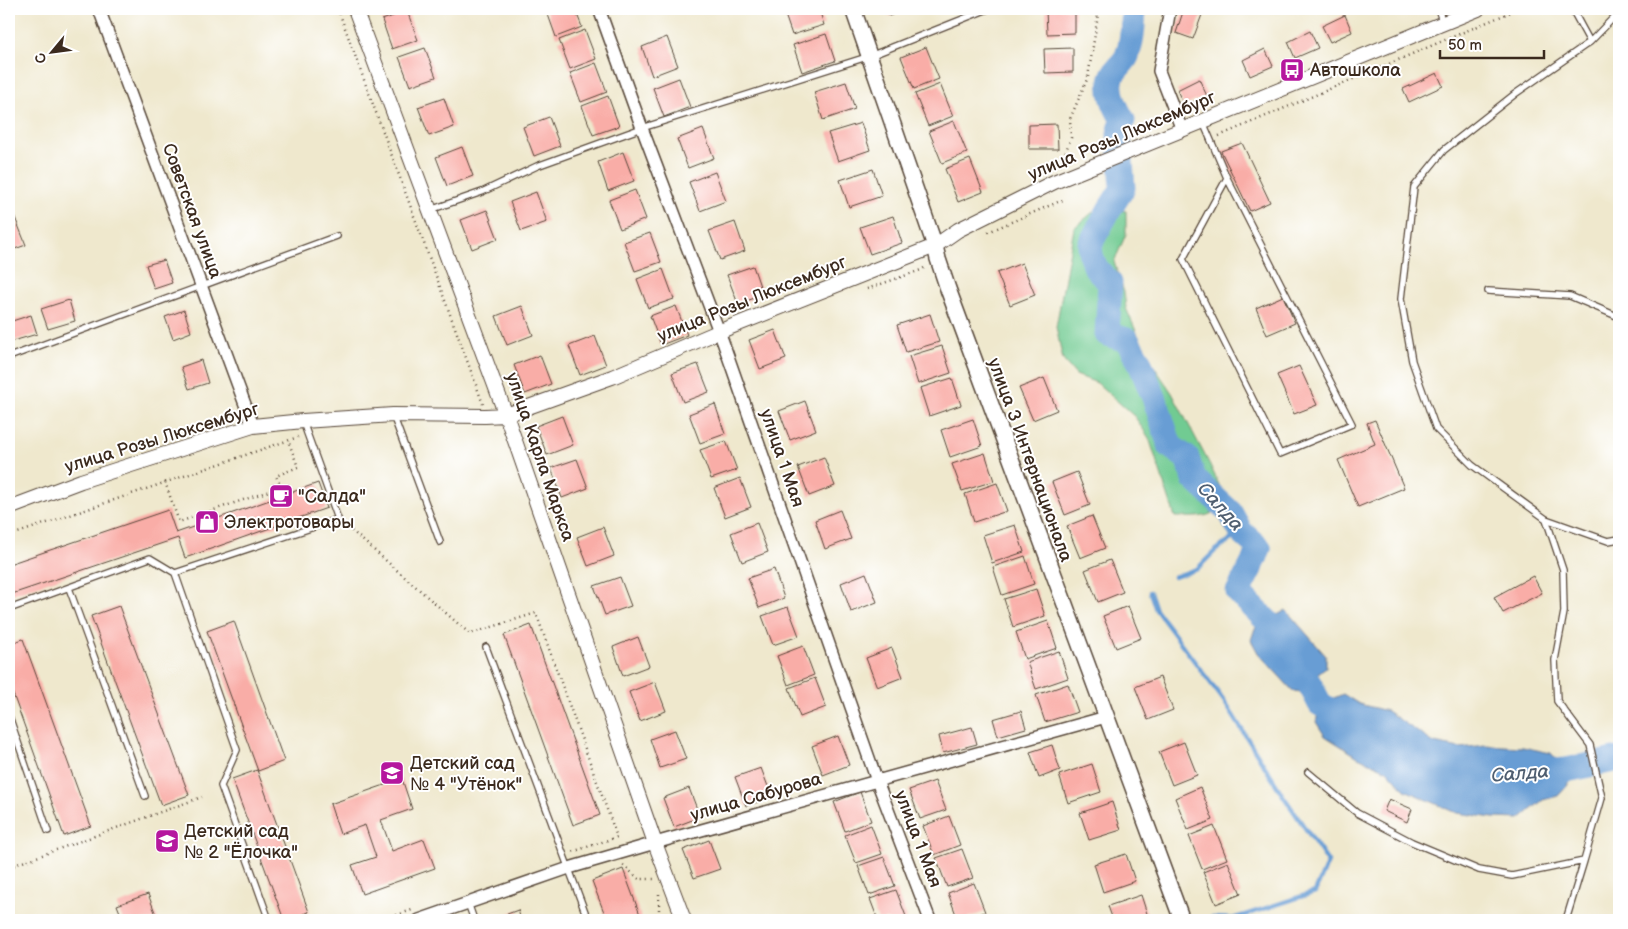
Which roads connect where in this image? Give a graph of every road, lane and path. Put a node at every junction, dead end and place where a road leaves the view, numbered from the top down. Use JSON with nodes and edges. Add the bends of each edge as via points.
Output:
{"nodes":[{"id":1,"x":100,"y":9,"type":"edge"},
{"id":2,"x":338,"y":9,"type":"edge"},
{"id":3,"x":355,"y":9,"type":"edge"},
{"id":4,"x":599,"y":9,"type":"edge"},
{"id":5,"x":853,"y":9,"type":"edge"},
{"id":6,"x":988,"y":9,"type":"edge"},
{"id":7,"x":1098,"y":9,"type":"edge"},
{"id":8,"x":1170,"y":9,"type":"edge"},
{"id":9,"x":1438,"y":9,"type":"edge"},
{"id":10,"x":1478,"y":9,"type":"edge"},
{"id":11,"x":1518,"y":9,"type":"edge"},
{"id":12,"x":1572,"y":9,"type":"edge"},
{"id":13,"x":1619,"y":12,"type":"edge"},
{"id":14,"x":1443,"y":23,"type":"junction"},
{"id":15,"x":1590,"y":42,"type":"junction"},
{"id":16,"x":870,"y":56,"type":"junction"},
{"id":17,"x":1203,"y":122,"type":"junction"},
{"id":18,"x":642,"y":128,"type":"junction"},
{"id":19,"x":1182,"y":130,"type":"junction"},
{"id":20,"x":1211,"y":140,"type":"junction"},
{"id":21,"x":1227,"y":178,"type":"junction"},
{"id":22,"x":1054,"y":182,"type":"junction"},
{"id":23,"x":430,"y":210,"type":"junction"},
{"id":24,"x":337,"y":236,"type":"dead end"},
{"id":25,"x":935,"y":246,"type":"junction"},
{"id":26,"x":201,"y":287,"type":"junction"},
{"id":27,"x":1488,"y":291,"type":"dead end"},
{"id":28,"x":1619,"y":317,"type":"edge"},
{"id":29,"x":718,"y":332,"type":"junction"},
{"id":30,"x":9,"y":357,"type":"edge"},
{"id":31,"x":393,"y":415,"type":"junction"},
{"id":32,"x":506,"y":415,"type":"junction"},
{"id":33,"x":485,"y":416,"type":"junction"},
{"id":34,"x":253,"y":426,"type":"junction"},
{"id":35,"x":305,"y":427,"type":"junction"},
{"id":36,"x":288,"y":440,"type":"junction"},
{"id":37,"x":165,"y":482,"type":"junction"},
{"id":38,"x":9,"y":508,"type":"edge"},
{"id":39,"x":1546,"y":519,"type":"junction"},
{"id":40,"x":338,"y":520,"type":"junction"},
{"id":41,"x":9,"y":536,"type":"edge"},
{"id":42,"x":1619,"y":539,"type":"edge"},
{"id":43,"x":440,"y":542,"type":"dead end"},
{"id":44,"x":175,"y":573,"type":"junction"},
{"id":45,"x":69,"y":588,"type":"junction"},
{"id":46,"x":9,"y":609,"type":"edge"},
{"id":47,"x":486,"y":647,"type":"dead end"},
{"id":48,"x":9,"y":716,"type":"edge"},
{"id":49,"x":1106,"y":717,"type":"junction"},
{"id":50,"x":1308,"y":772,"type":"dead end"},
{"id":51,"x":878,"y":781,"type":"junction"},
{"id":52,"x":145,"y":796,"type":"dead end"},
{"id":53,"x":202,"y":797,"type":"dead end"},
{"id":54,"x":48,"y":831,"type":"dead end"},
{"id":55,"x":655,"y":843,"type":"junction"},
{"id":56,"x":564,"y":855,"type":"junction"},
{"id":57,"x":1584,"y":861,"type":"junction"},
{"id":58,"x":621,"y":863,"type":"dead end"},
{"id":59,"x":9,"y":867,"type":"edge"},
{"id":60,"x":570,"y":868,"type":"junction"},
{"id":61,"x":659,"y":878,"type":"dead end"},
{"id":62,"x":468,"y":903,"type":"junction"},
{"id":63,"x":419,"y":907,"type":"dead end"},
{"id":64,"x":269,"y":920,"type":"edge"},
{"id":65,"x":382,"y":920,"type":"edge"},
{"id":66,"x":419,"y":920,"type":"edge"},
{"id":67,"x":474,"y":920,"type":"edge"},
{"id":68,"x":588,"y":920,"type":"edge"},
{"id":69,"x":684,"y":920,"type":"edge"},
{"id":70,"x":930,"y":920,"type":"edge"},
{"id":71,"x":1182,"y":920,"type":"edge"},
{"id":72,"x":1566,"y":920,"type":"edge"}],
"edges":[{"from":1,"to":26,"type":"street","name":"Советская улица"},
{"from":2,"to":33,"type":"path","via":[[483,402]]},
{"from":3,"to":23,"type":"street","name":"улица Карла Маркса"},
{"from":4,"to":18,"type":"street","name":"улица 1 Мая"},
{"from":5,"to":16,"type":"main road","name":"улица 3 Интернационала"},
{"from":6,"to":16,"type":"lane"},
{"from":7,"to":22,"type":"path","via":[[1088,77],[1070,119],[1071,138]]},
{"from":8,"to":19,"type":"street","via":[[1159,71]]},
{"from":9,"to":14,"type":"lane"},
{"from":10,"to":14,"type":"street","name":"улица Розы Люксембург"},
{"from":11,"to":20,"type":"path"},
{"from":12,"to":15,"type":"lane"},
{"from":13,"to":15,"type":"lane"},
{"from":14,"to":17,"type":"street","name":"улица Розы Люксембург"},
{"from":15,"to":39,"type":"lane","via":[[1515,94],[1444,150],[1414,187],[1401,299],[1412,361],[1436,429],[1472,465]]},
{"from":16,"to":18,"type":"lane"},
{"from":16,"to":25,"type":"main road","name":"улица 3 Интернационала"},
{"from":17,"to":19,"type":"street","name":"улица Розы Люксембург"},
{"from":17,"to":20,"type":"lane"},
{"from":18,"to":23,"type":"lane"},
{"from":18,"to":29,"type":"street","name":"улица 1 Мая"},
{"from":19,"to":22,"type":"street","name":"улица Розы Люксембург"},
{"from":20,"to":21,"type":"lane"},
{"from":21,"to":21,"type":"lane","via":[[1183,259],[1280,454],[1352,424]]},
{"from":22,"to":25,"type":"street","name":"улица Розы Люксембург","via":[[958,230]]},
{"from":23,"to":32,"type":"street","name":"улица Карла Маркса"},
{"from":24,"to":26,"type":"lane"},
{"from":25,"to":29,"type":"street","name":"улица Розы Люксембург"},
{"from":25,"to":49,"type":"main road","name":"улица 3 Интернационала","via":[[958,317]]},
{"from":26,"to":30,"type":"lane"},
{"from":26,"to":34,"type":"street","name":"Советская улица"},
{"from":27,"to":28,"type":"lane","via":[[1570,296]]},
{"from":29,"to":32,"type":"street","name":"улица Розы Люксембург","via":[[612,377]]},
{"from":29,"to":51,"type":"street","name":"улица 1 Мая"},
{"from":31,"to":33,"type":"street","name":"улица Розы Люксембург"},
{"from":31,"to":35,"type":"street","name":"улица Розы Люксембург"},
{"from":31,"to":43,"type":"lane"},
{"from":32,"to":33,"type":"street","name":"улица Розы Люксембург"},
{"from":32,"to":55,"type":"street","name":"улица Карла Маркса"},
{"from":34,"to":35,"type":"street","name":"улица Розы Люксембург"},
{"from":34,"to":38,"type":"street","name":"улица Розы Люксембург","via":[[81,481]]},
{"from":35,"to":36,"type":"path"},
{"from":35,"to":40,"type":"lane"},
{"from":36,"to":37,"type":"path"},
{"from":36,"to":37,"type":"path","via":[[298,467],[276,476],[281,487],[179,522]]},
{"from":37,"to":41,"type":"path"},
{"from":39,"to":42,"type":"lane","via":[[1608,542]]},
{"from":39,"to":57,"type":"lane","via":[[1563,570],[1564,612],[1555,660],[1557,700],[1590,745],[1602,798]]},
{"from":40,"to":44,"type":"lane"},
{"from":40,"to":56,"type":"path","via":[[470,634],[536,612],[617,836]]},
{"from":44,"to":45,"type":"lane","via":[[150,558]]},
{"from":44,"to":64,"type":"lane","via":[[237,750],[221,786]]},
{"from":45,"to":46,"type":"lane"},
{"from":45,"to":52,"type":"lane"},
{"from":47,"to":56,"type":"lane"},
{"from":48,"to":54,"type":"lane"},
{"from":49,"to":51,"type":"street","name":"улица Сабурова"},
{"from":49,"to":71,"type":"main road","name":"улица 3 Интернационала"},
{"from":50,"to":57,"type":"lane","via":[[1357,813],[1412,842],[1479,870],[1512,876]]},
{"from":51,"to":55,"type":"street","name":"улица Сабурова"},
{"from":51,"to":70,"type":"street","name":"улица 1 Мая"},
{"from":53,"to":59,"type":"path"},
{"from":55,"to":60,"type":"street","name":"улица Сабурова"},
{"from":55,"to":69,"type":"street","name":"улица Карла Маркса"},
{"from":56,"to":60,"type":"lane"},
{"from":57,"to":72,"type":"lane"},
{"from":58,"to":61,"type":"path","via":[[639,879]]},
{"from":60,"to":62,"type":"street","name":"улица Сабурова"},
{"from":60,"to":68,"type":"lane"},
{"from":62,"to":66,"type":"street","name":"улица Сабурова"},
{"from":62,"to":67,"type":"lane"},
{"from":63,"to":65,"type":"path"}]}
